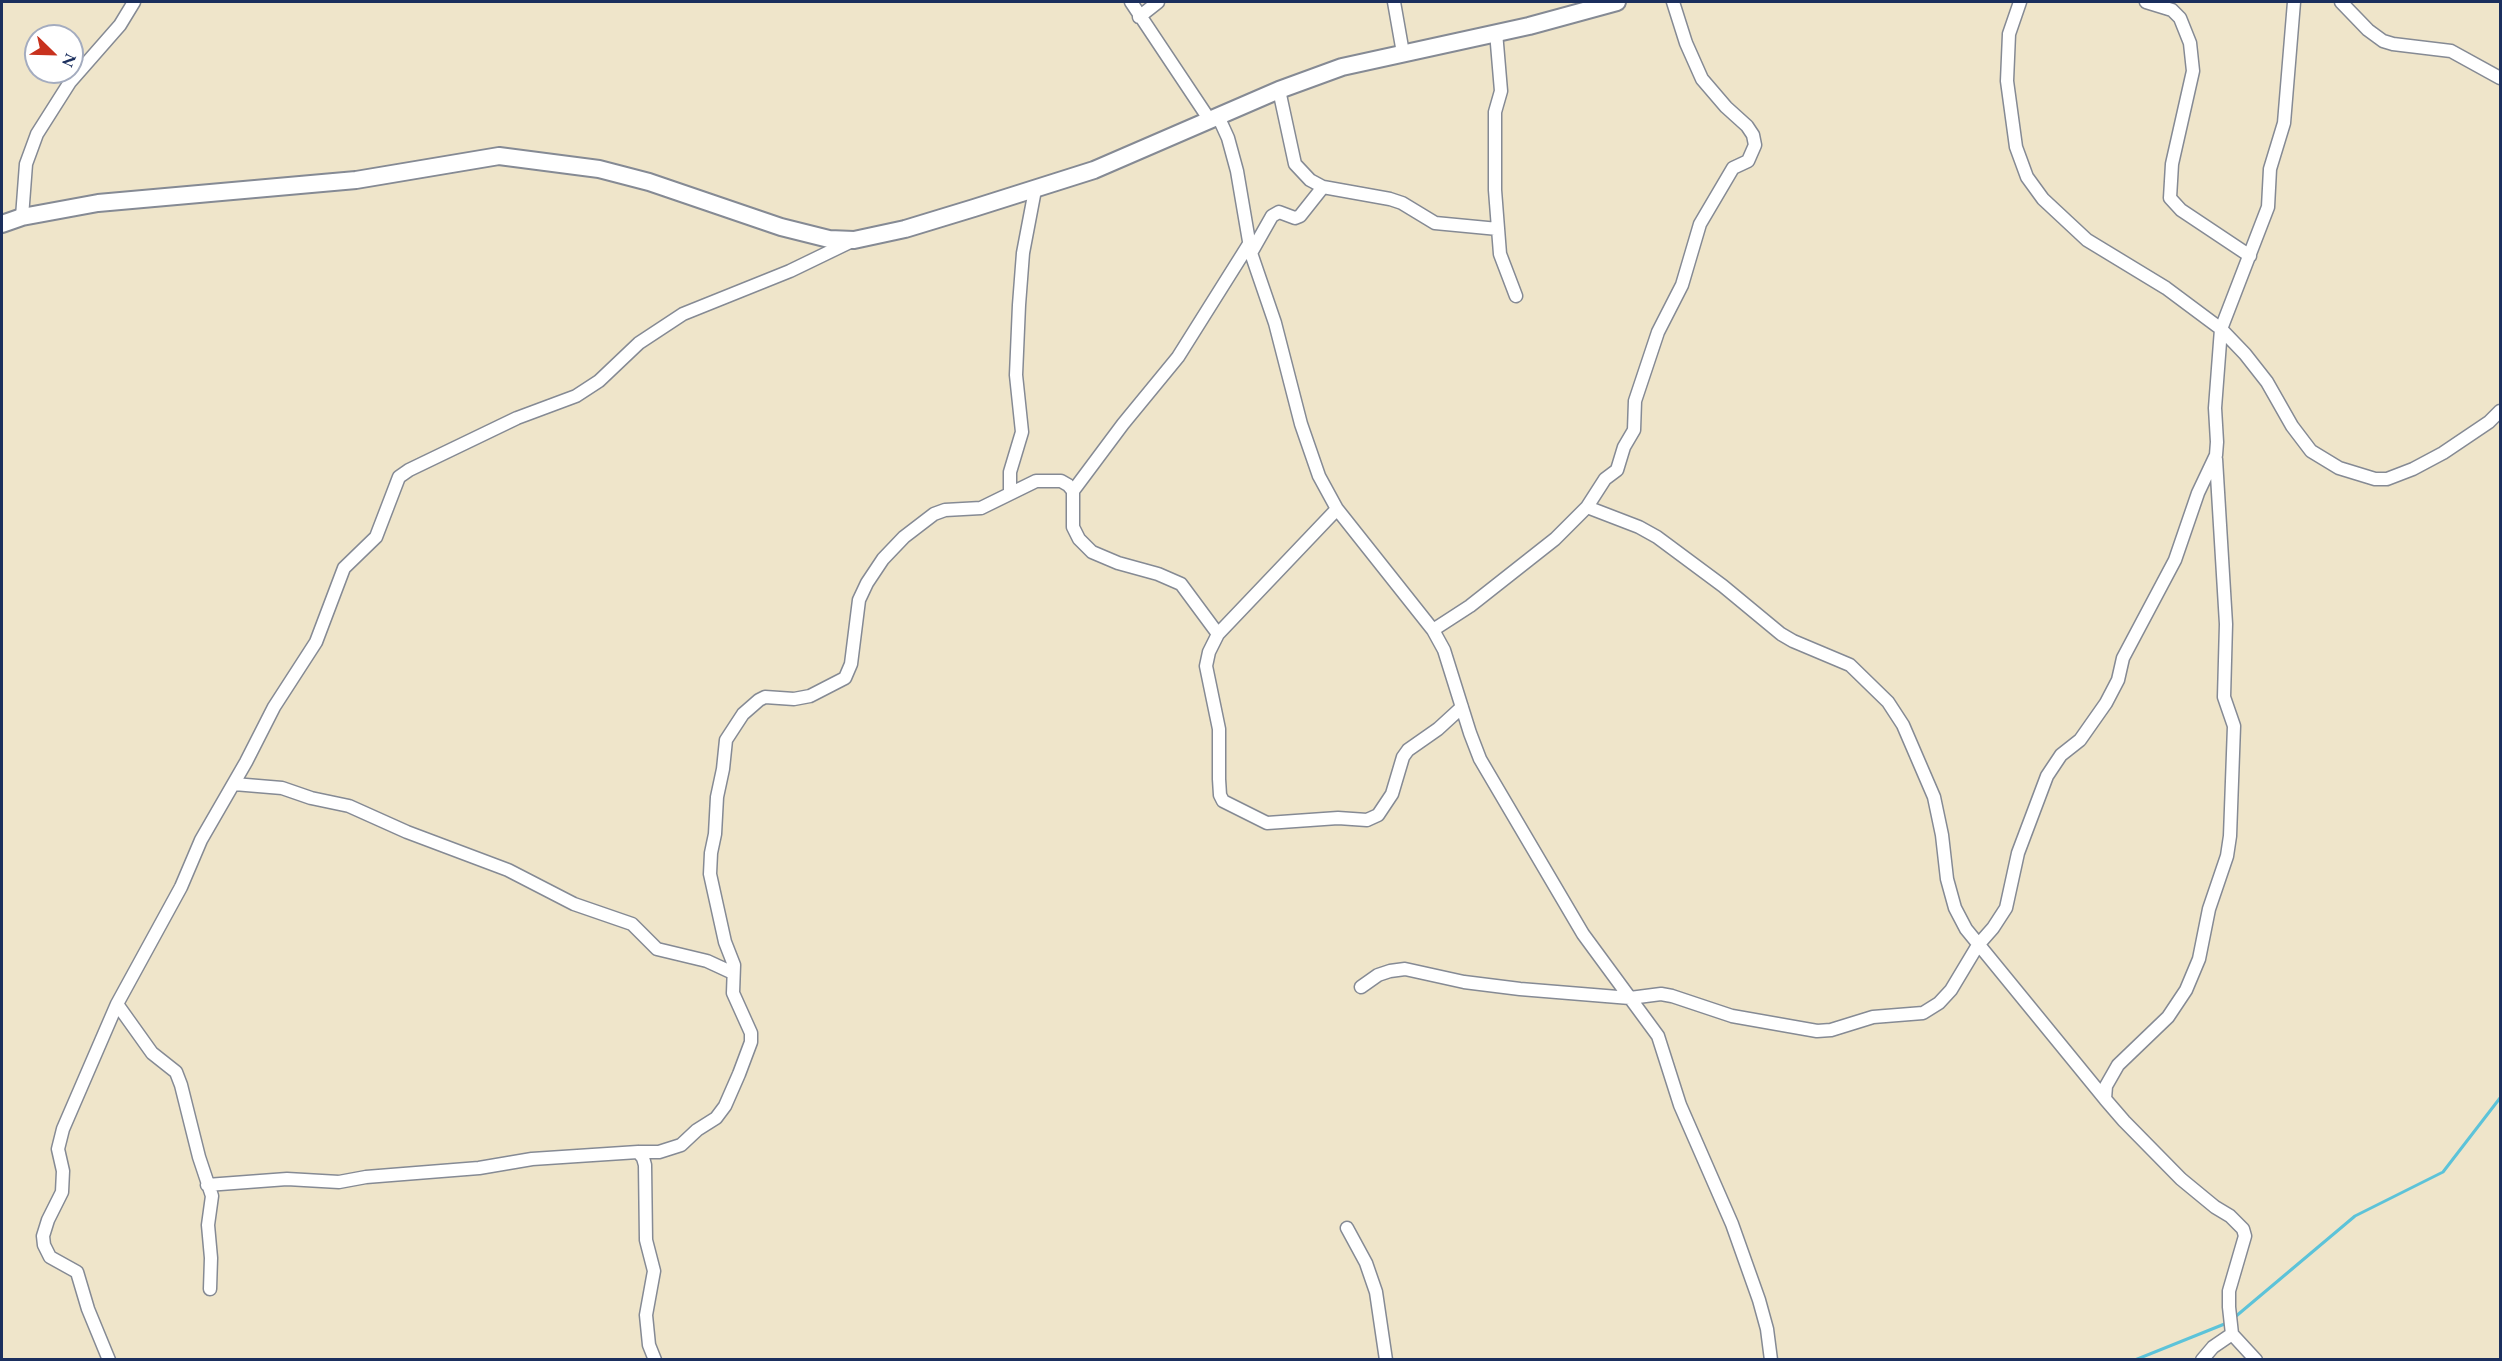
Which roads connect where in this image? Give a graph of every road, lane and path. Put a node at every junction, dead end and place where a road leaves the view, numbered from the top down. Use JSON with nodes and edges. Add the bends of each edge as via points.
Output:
{"nodes":[{"id":1,"x":134,"y":2,"type":"edge"},
{"id":2,"x":1131,"y":2,"type":"edge"},
{"id":3,"x":1158,"y":2,"type":"edge"},
{"id":4,"x":1394,"y":2,"type":"edge"},
{"id":5,"x":1617,"y":2,"type":"edge"},
{"id":6,"x":1673,"y":2,"type":"edge"},
{"id":7,"x":2020,"y":2,"type":"edge"},
{"id":8,"x":2146,"y":2,"type":"edge"},
{"id":9,"x":2294,"y":2,"type":"edge"},
{"id":10,"x":2342,"y":2,"type":"edge"},
{"id":11,"x":1139,"y":17,"type":"junction"},
{"id":12,"x":1497,"y":32,"type":"junction"},
{"id":13,"x":1403,"y":53,"type":"junction"},
{"id":14,"x":2500,"y":78,"type":"edge"},
{"id":15,"x":1279,"y":90,"type":"junction"},
{"id":16,"x":1213,"y":118,"type":"junction"},
{"id":17,"x":1323,"y":187,"type":"junction"},
{"id":18,"x":1035,"y":190,"type":"junction"},
{"id":19,"x":22,"y":217,"type":"junction"},
{"id":20,"x":2,"y":224,"type":"edge"},
{"id":21,"x":1498,"y":229,"type":"junction"},
{"id":22,"x":854,"y":240,"type":"junction"},
{"id":23,"x":1250,"y":249,"type":"junction"},
{"id":24,"x":2250,"y":256,"type":"junction"},
{"id":25,"x":1516,"y":296,"type":"dead end"},
{"id":26,"x":2221,"y":329,"type":"junction"},
{"id":27,"x":2500,"y":411,"type":"edge"},
{"id":28,"x":2216,"y":455,"type":"junction"},
{"id":29,"x":1073,"y":491,"type":"junction"},
{"id":30,"x":1010,"y":493,"type":"junction"},
{"id":31,"x":1587,"y":507,"type":"junction"},
{"id":32,"x":1337,"y":509,"type":"junction"},
{"id":33,"x":1433,"y":630,"type":"junction"},
{"id":34,"x":1218,"y":634,"type":"junction"},
{"id":35,"x":1462,"y":707,"type":"junction"},
{"id":36,"x":234,"y":784,"type":"junction"},
{"id":37,"x":1978,"y":945,"type":"junction"},
{"id":38,"x":734,"y":972,"type":"junction"},
{"id":39,"x":1361,"y":987,"type":"dead end"},
{"id":40,"x":1630,"y":998,"type":"junction"},
{"id":41,"x":117,"y":1004,"type":"junction"},
{"id":42,"x":2105,"y":1099,"type":"junction"},
{"id":43,"x":639,"y":1152,"type":"junction"},
{"id":44,"x":207,"y":1185,"type":"junction"},
{"id":45,"x":1347,"y":1228,"type":"dead end"},
{"id":46,"x":210,"y":1289,"type":"dead end"},
{"id":47,"x":2232,"y":1334,"type":"junction"},
{"id":48,"x":109,"y":1359,"type":"edge"},
{"id":49,"x":654,"y":1359,"type":"edge"},
{"id":50,"x":1386,"y":1359,"type":"edge"},
{"id":51,"x":1772,"y":1359,"type":"edge"},
{"id":52,"x":2202,"y":1359,"type":"edge"},
{"id":53,"x":2256,"y":1359,"type":"edge"}],
"edges":[{"from":1,"to":19,"type":"street","via":[[120,25],[70,82],[37,134],[26,164]]},
{"from":2,"to":11,"type":"street"},
{"from":3,"to":11,"type":"street"},
{"from":4,"to":13,"type":"street"},
{"from":5,"to":12,"type":"street"},
{"from":6,"to":31,"type":"street","via":[[1702,79],[1747,126],[1755,145],[1748,161],[1733,168],[1700,224],[1682,285],[1658,332],[1635,401],[1634,430],[1618,468],[1601,484]]},
{"from":7,"to":26,"type":"street","via":[[2009,34],[2007,81],[2016,147],[2027,177],[2043,199],[2087,240],[2166,288]]},
{"from":8,"to":24,"type":"street","via":[[2172,10],[2180,18],[2190,43],[2193,71],[2172,164],[2170,198],[2181,210]]},
{"from":9,"to":24,"type":"street","via":[[2284,123],[2270,169],[2268,207]]},
{"from":10,"to":14,"type":"street","via":[[2383,41],[2451,51]]},
{"from":11,"to":16,"type":"street"},
{"from":12,"to":13,"type":"street"},
{"from":12,"to":21,"type":"street","via":[[1502,91],[1495,112]]},
{"from":13,"to":15,"type":"street","via":[[1342,67]]},
{"from":15,"to":16,"type":"street"},
{"from":15,"to":17,"type":"street","via":[[1295,164]]},
{"from":16,"to":18,"type":"street","via":[[1094,170]]},
{"from":16,"to":23,"type":"street","via":[[1228,138],[1238,171]]},
{"from":17,"to":21,"type":"street","via":[[1390,199],[1435,223]]},
{"from":17,"to":23,"type":"street","via":[[1298,217],[1282,212],[1272,216]]},
{"from":18,"to":22,"type":"street"},
{"from":18,"to":30,"type":"street","via":[[1023,253],[1019,305],[1016,375],[1022,432],[1010,472]]},
{"from":19,"to":20,"type":"street"},
{"from":19,"to":22,"type":"street","via":[[98,203],[357,180],[499,156],[599,169],[781,227],[829,239]]},
{"from":21,"to":25,"type":"street","via":[[1501,261]]},
{"from":22,"to":36,"type":"street","via":[[790,271],[683,314],[639,343],[599,381],[576,396],[517,418],[403,473],[376,537],[344,568],[316,642],[270,713]]},
{"from":23,"to":29,"type":"street","via":[[1178,357]]},
{"from":23,"to":32,"type":"street","via":[[1319,476]]},
{"from":24,"to":26,"type":"street"},
{"from":26,"to":27,"type":"street","via":[[2267,382],[2306,446],[2331,464],[2357,474],[2387,479],[2413,469],[2464,440]]},
{"from":26,"to":28,"type":"street"},
{"from":28,"to":37,"type":"street","via":[[2175,560],[2123,658],[2111,694],[2080,740],[2055,762],[2047,776],[2018,854],[2006,908]]},
{"from":28,"to":42,"type":"street","via":[[2226,624],[2224,697],[2234,726],[2227,856],[2209,909],[2199,959],[2186,990],[2168,1017],[2114,1070]]},
{"from":29,"to":30,"type":"street","via":[[1068,485],[1051,480]]},
{"from":29,"to":34,"type":"street","via":[[1073,527],[1092,552],[1180,584]]},
{"from":30,"to":38,"type":"street","via":[[981,508],[934,514],[910,532],[883,559],[863,592],[851,664],[845,678],[801,699],[765,697],[743,714],[731,730],[724,750],[709,865]]},
{"from":31,"to":33,"type":"street","via":[[1531,558]]},
{"from":31,"to":37,"type":"street","via":[[1651,534],[1781,634],[1850,665],[1888,702],[1903,726],[1934,797],[1955,908]]},
{"from":32,"to":33,"type":"street"},
{"from":32,"to":34,"type":"street"},
{"from":33,"to":35,"type":"street","via":[[1444,650]]},
{"from":34,"to":35,"type":"street","via":[[1206,666],[1219,729],[1220,795],[1230,806],[1267,823],[1367,820],[1378,815],[1392,794],[1408,750]]},
{"from":35,"to":40,"type":"street","via":[[1480,759],[1583,934]]},
{"from":36,"to":38,"type":"street","via":[[282,788],[349,806],[499,866],[574,904],[632,924],[657,949]]},
{"from":36,"to":41,"type":"street"},
{"from":37,"to":40,"type":"street","via":[[1951,990],[1923,1013],[1873,1017],[1826,1031],[1732,1016],[1661,994]]},
{"from":37,"to":42,"type":"street"},
{"from":38,"to":43,"type":"street","via":[[733,993],[751,1033],[751,1042],[724,1106],[716,1118],[681,1145],[659,1152]]},
{"from":39,"to":40,"type":"street","via":[[1378,975],[1399,969],[1520,989]]},
{"from":40,"to":51,"type":"street","via":[[1658,1036],[1680,1105],[1732,1224],[1767,1329]]},
{"from":41,"to":44,"type":"street","via":[[152,1053],[176,1072]]},
{"from":41,"to":48,"type":"street","via":[[63,1129],[58,1156],[63,1172],[62,1192],[43,1236],[50,1257],[78,1272]]},
{"from":42,"to":47,"type":"street","via":[[2181,1179],[2243,1229],[2245,1236],[2229,1292]]},
{"from":43,"to":44,"type":"street","via":[[532,1159],[339,1182],[287,1179]]},
{"from":43,"to":49,"type":"street","via":[[645,1165],[646,1240],[654,1271],[646,1315]]},
{"from":44,"to":46,"type":"street","via":[[212,1196],[208,1226]]},
{"from":45,"to":50,"type":"street","via":[[1376,1292]]},
{"from":47,"to":52,"type":"street"},
{"from":47,"to":53,"type":"street"}]}
